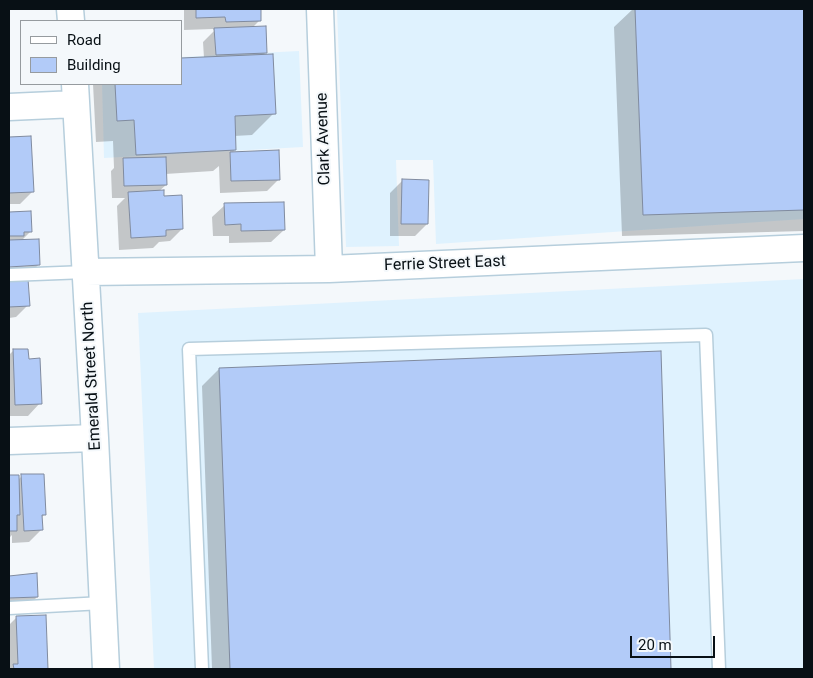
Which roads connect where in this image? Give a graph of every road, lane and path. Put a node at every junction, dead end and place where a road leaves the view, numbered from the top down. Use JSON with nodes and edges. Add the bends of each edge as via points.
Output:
{"nodes":[{"id":1,"x":320,"y":9,"type":"edge"},
{"id":2,"x":75,"y":94,"type":"edge"},
{"id":3,"x":9,"y":107,"type":"edge"},
{"id":4,"x":804,"y":248,"type":"edge"},
{"id":5,"x":329,"y":269,"type":"junction"},
{"id":6,"x":86,"y":272,"type":"junction"},
{"id":7,"x":9,"y":275,"type":"edge"},
{"id":8,"x":95,"y":438,"type":"junction"},
{"id":9,"x":9,"y":441,"type":"edge"},
{"id":10,"x":103,"y":604,"type":"junction"},
{"id":11,"x":9,"y":608,"type":"edge"},
{"id":12,"x":106,"y":669,"type":"edge"},
{"id":13,"x":202,"y":669,"type":"edge"},
{"id":14,"x":719,"y":669,"type":"edge"}],
"edges":[{"from":1,"to":5,"type":"street","name":"Clark Avenue"},
{"from":2,"to":3,"type":"street"},
{"from":2,"to":6,"type":"street","name":"Emerald Street North"},
{"from":4,"to":5,"type":"street","name":"Ferrie Street East"},
{"from":5,"to":6,"type":"street","name":"Ferrie Street East"},
{"from":6,"to":7,"type":"lane"},
{"from":6,"to":8,"type":"street","name":"Emerald Street North"},
{"from":8,"to":9,"type":"street"},
{"from":8,"to":10,"type":"street","name":"Emerald Street North"},
{"from":10,"to":11,"type":"lane"},
{"from":10,"to":12,"type":"street","name":"Emerald Street North"},
{"from":13,"to":14,"type":"lane","via":[[189,349],[706,335]]}]}
